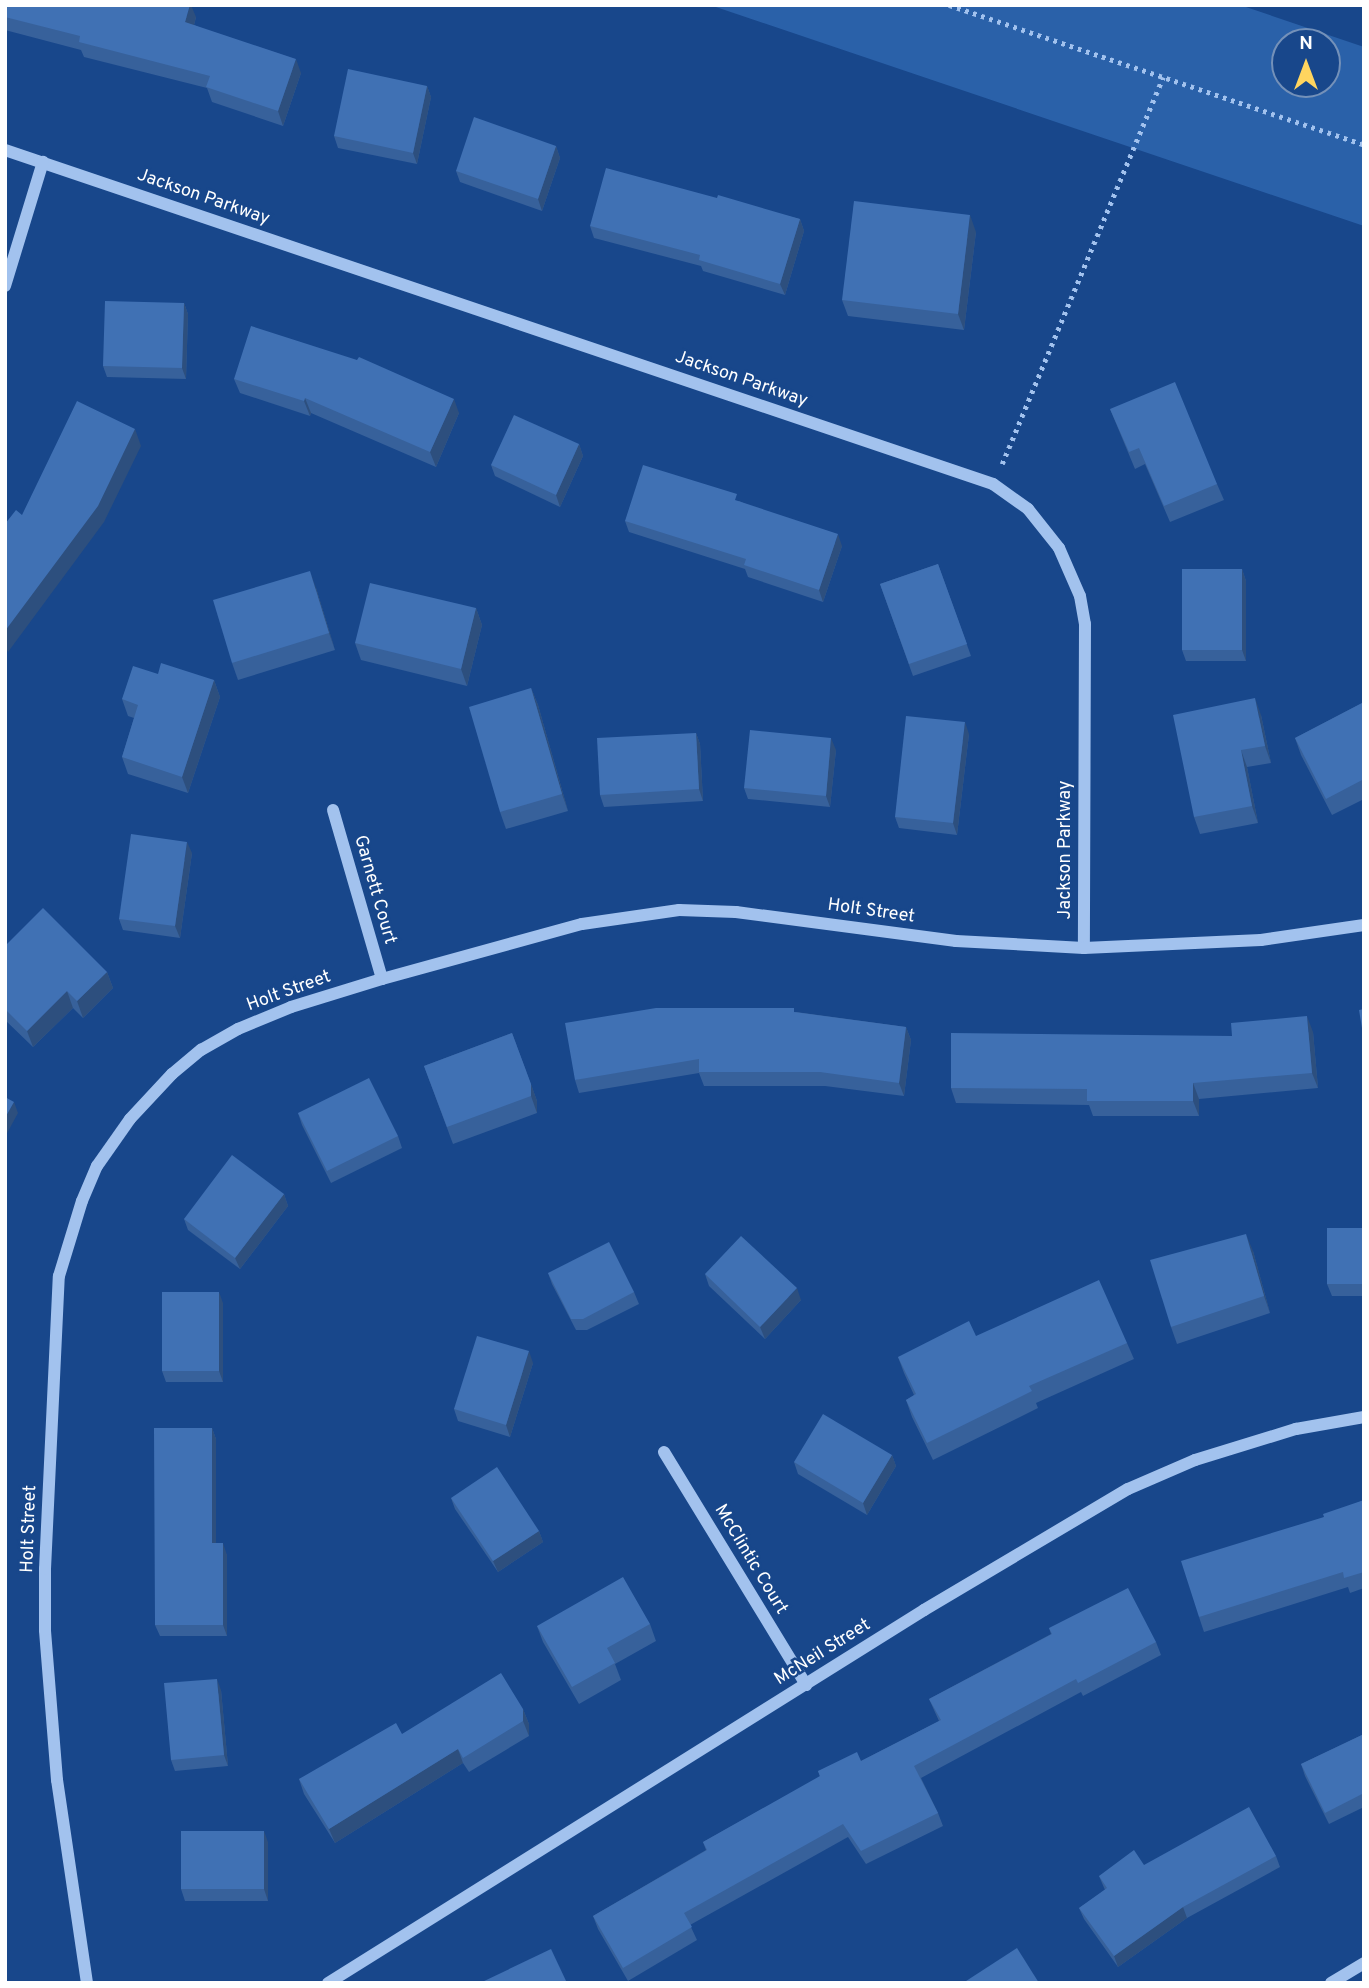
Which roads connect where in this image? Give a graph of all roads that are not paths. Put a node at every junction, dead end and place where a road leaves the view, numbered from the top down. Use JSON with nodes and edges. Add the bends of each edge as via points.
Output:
{"nodes":[{"id":1,"x":5,"y":150,"type":"edge"},
{"id":2,"x":43,"y":162,"type":"junction"},
{"id":3,"x":5,"y":286,"type":"edge"},
{"id":4,"x":333,"y":810,"type":"dead end"},
{"id":5,"x":1364,"y":925,"type":"edge"},
{"id":6,"x":1084,"y":948,"type":"junction"},
{"id":7,"x":382,"y":979,"type":"junction"},
{"id":8,"x":1364,"y":1417,"type":"edge"},
{"id":9,"x":664,"y":1452,"type":"dead end"},
{"id":10,"x":806,"y":1685,"type":"junction"},
{"id":11,"x":1364,"y":1963,"type":"edge"},
{"id":12,"x":87,"y":1983,"type":"edge"},
{"id":13,"x":328,"y":1983,"type":"edge"},
{"id":14,"x":1331,"y":1983,"type":"edge"}],
"edges":[{"from":1,"to":2,"type":"street","name":"Jackson Parkway"},
{"from":2,"to":3,"type":"street"},
{"from":2,"to":6,"type":"street","name":"Jackson Parkway","via":[[993,484],[1028,509],[1059,548],[1080,596],[1084,624]]},
{"from":4,"to":7,"type":"street","name":"Garnett Court"},
{"from":5,"to":6,"type":"street","name":"Holt Street","via":[[1261,940]]},
{"from":6,"to":7,"type":"street","name":"Holt Street","via":[[957,942],[736,912],[680,910],[582,924]]},
{"from":7,"to":12,"type":"street","name":"Holt Street","via":[[238,1029],[172,1074],[130,1119],[97,1166],[62,1264],[45,1630],[57,1780]]},
{"from":8,"to":10,"type":"street","name":"McNeil Street","via":[[1283,1433],[1195,1460],[1128,1489]]},
{"from":9,"to":10,"type":"street","name":"McClintic Court"},
{"from":10,"to":13,"type":"street","name":"McNeil Street"},
{"from":11,"to":14,"type":"street"}]}
